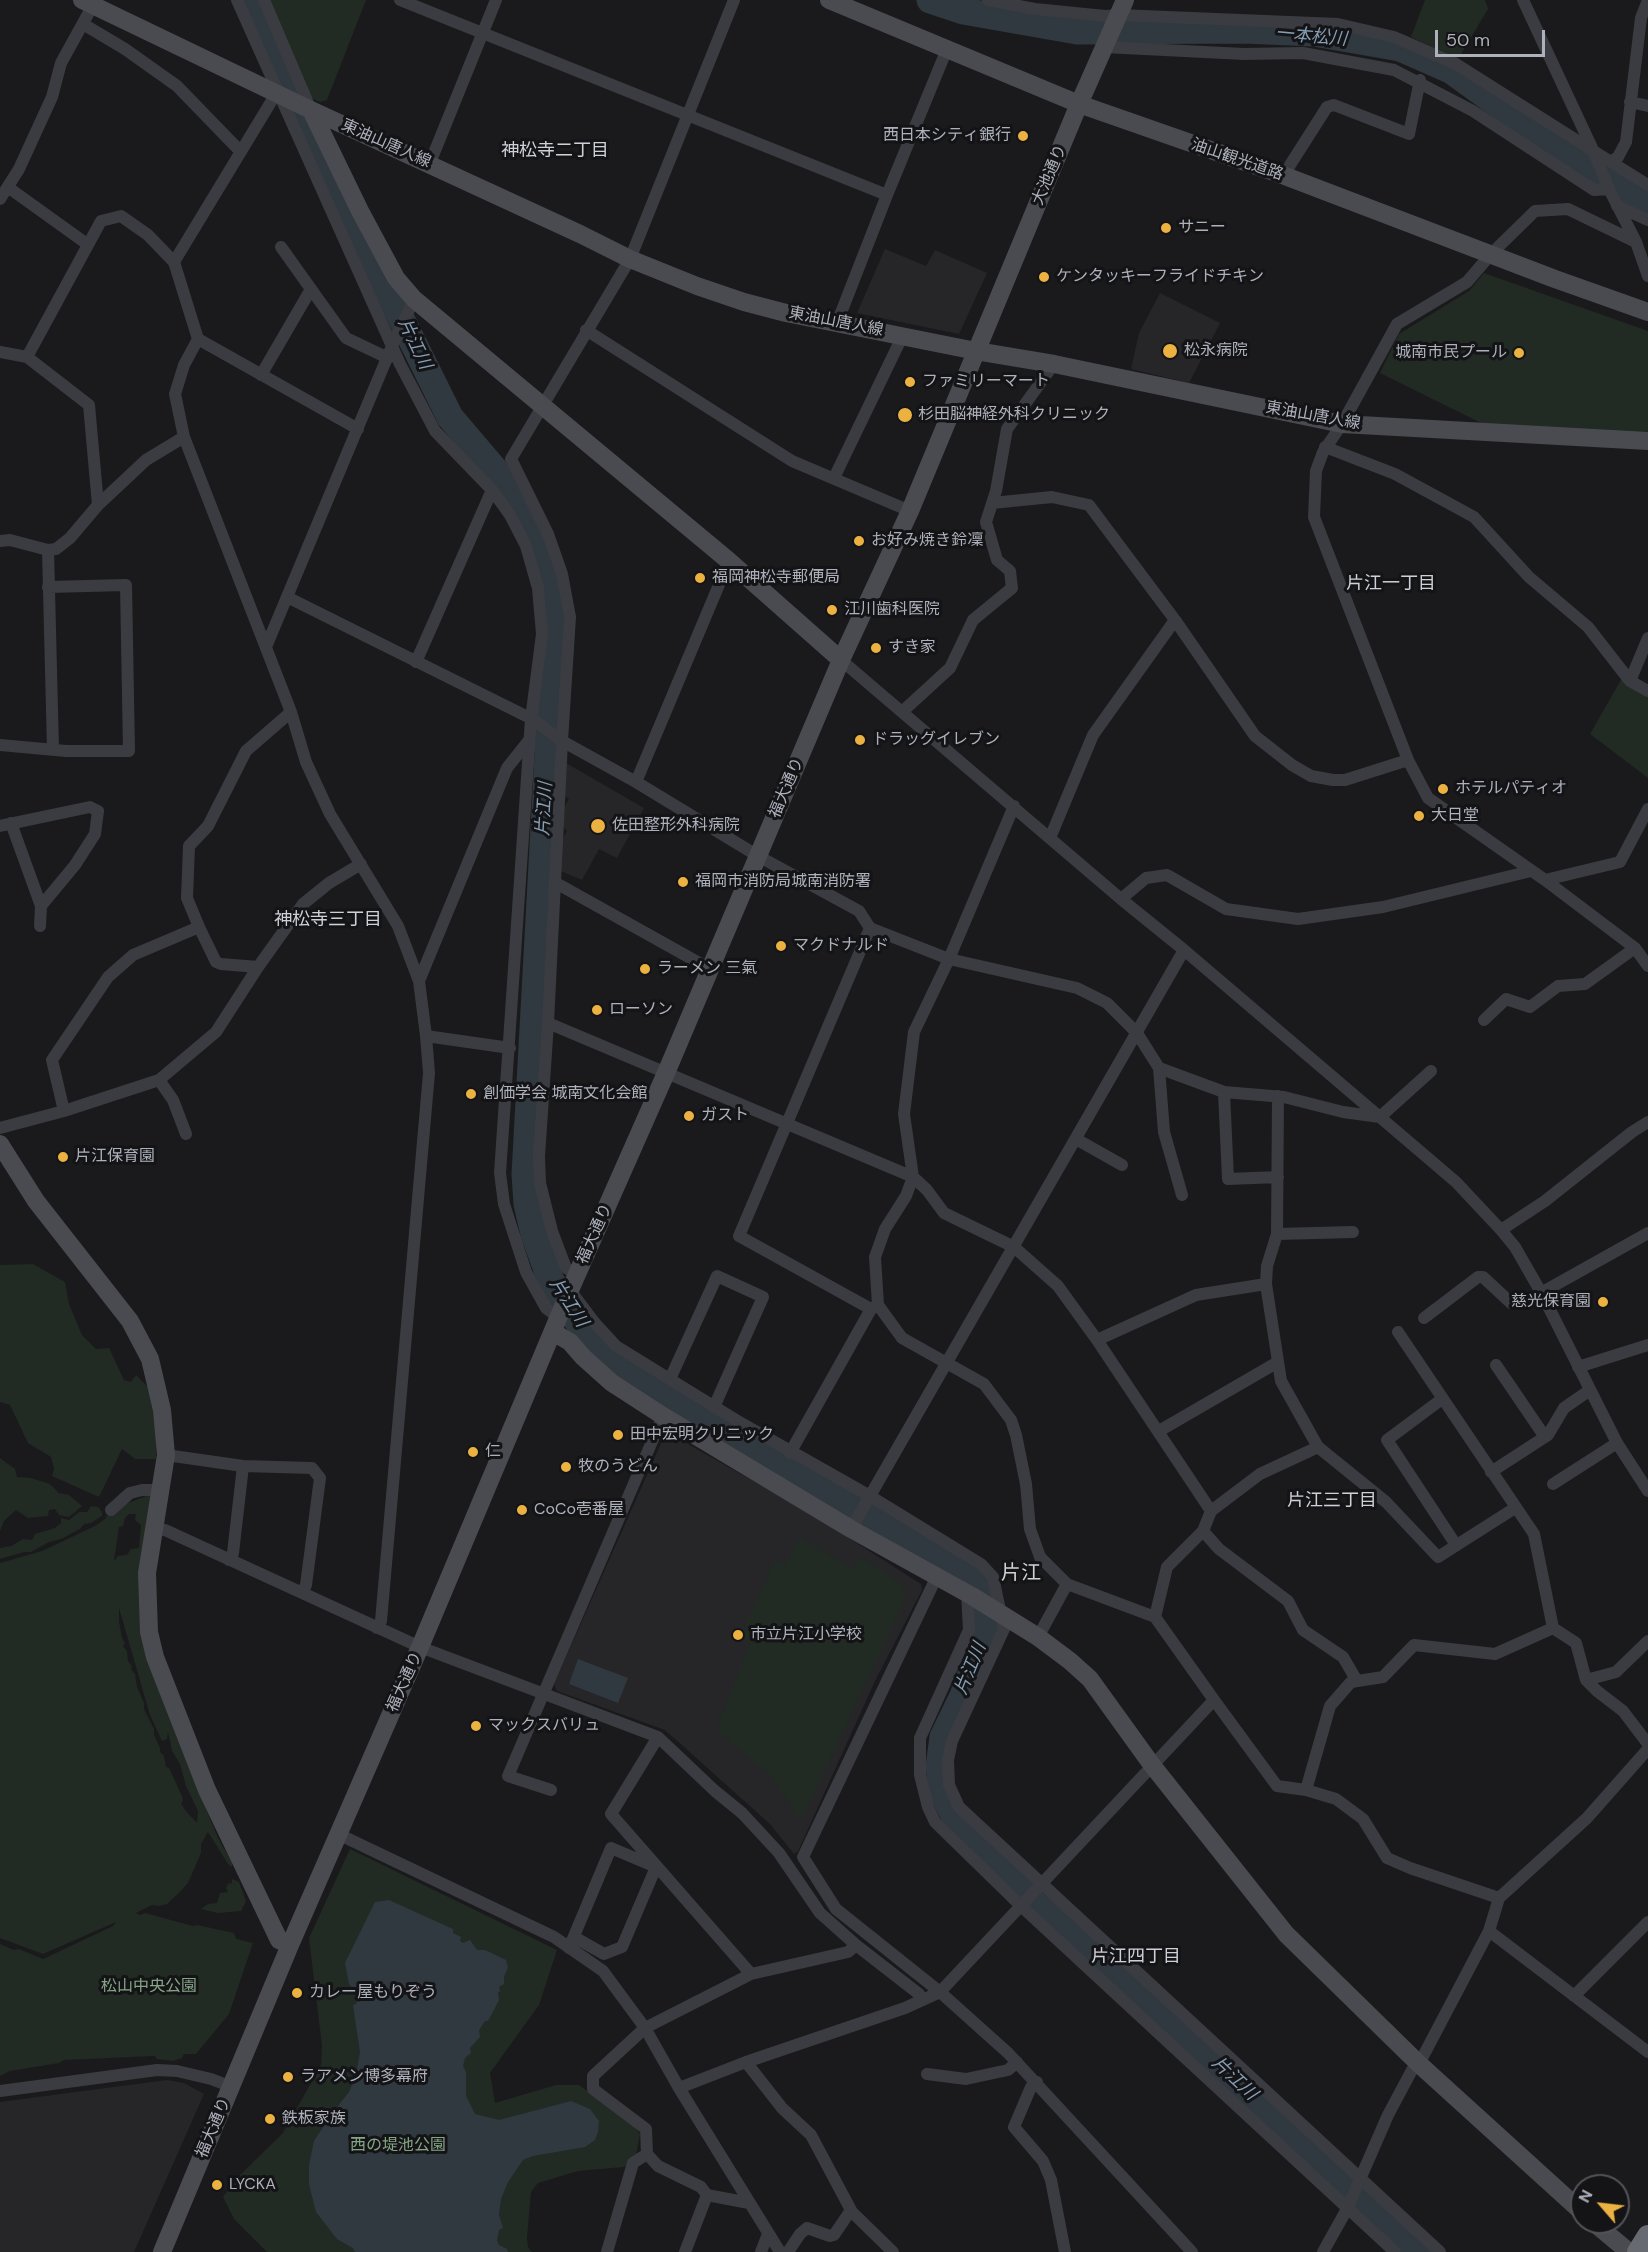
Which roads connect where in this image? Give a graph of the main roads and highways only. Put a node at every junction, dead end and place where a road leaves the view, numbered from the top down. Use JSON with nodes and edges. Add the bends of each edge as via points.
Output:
{"nodes":[{"id":1,"x":1648,"y":2236,"type":"edge"},
{"id":2,"x":1638,"y":2252,"type":"edge"}],
"edges":[{"from":1,"to":2,"type":"highway"}]}
